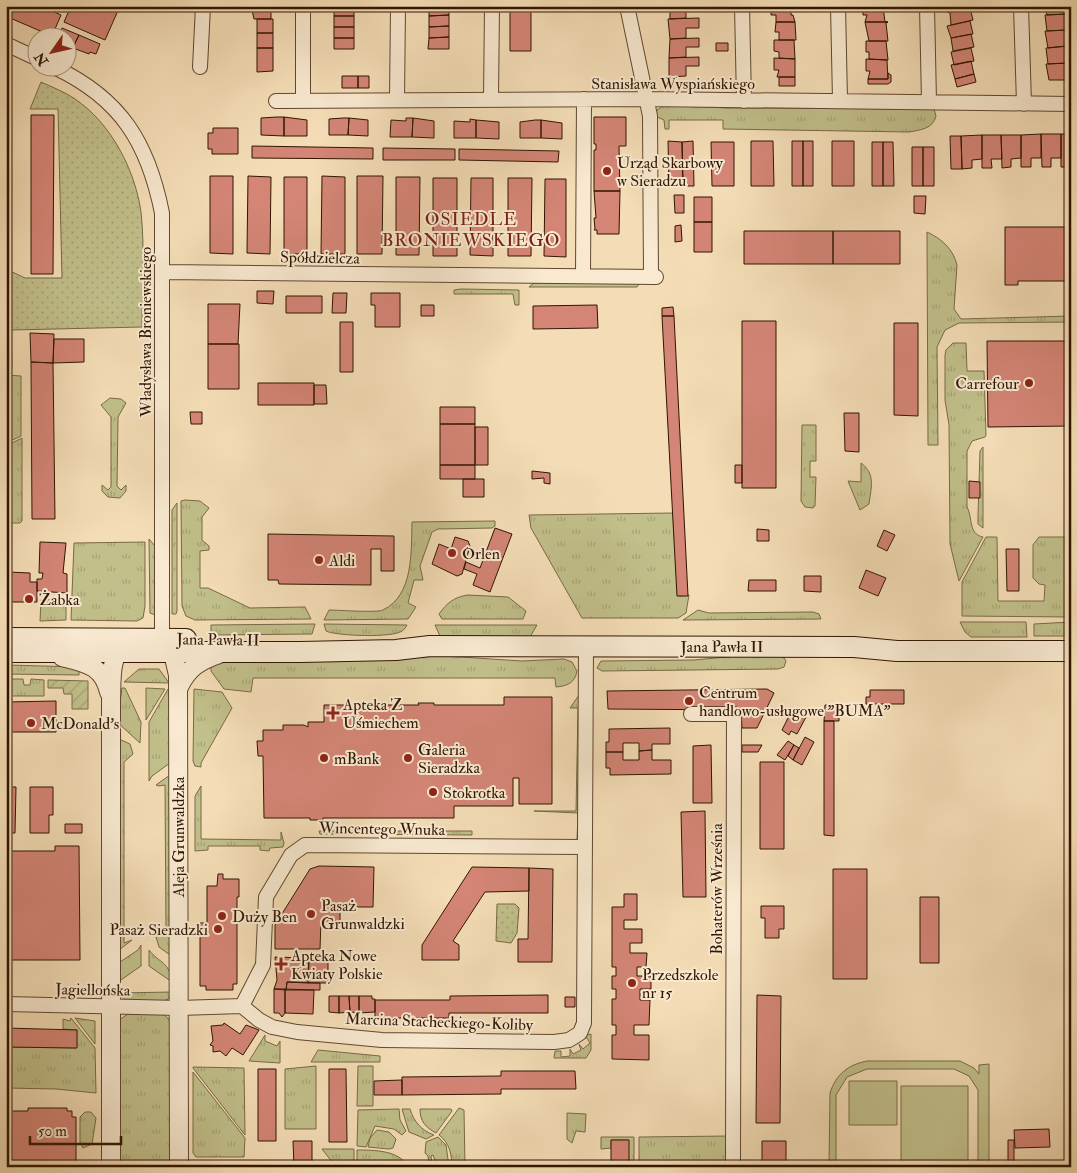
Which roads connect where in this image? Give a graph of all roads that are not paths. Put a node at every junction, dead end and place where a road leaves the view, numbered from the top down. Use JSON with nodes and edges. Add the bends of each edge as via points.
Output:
{"nodes":[{"id":1,"x":203,"y":6,"type":"edge"},
{"id":2,"x":303,"y":6,"type":"edge"},
{"id":3,"x":398,"y":6,"type":"edge"},
{"id":4,"x":492,"y":6,"type":"edge"},
{"id":5,"x":627,"y":6,"type":"edge"},
{"id":6,"x":742,"y":6,"type":"edge"},
{"id":7,"x":838,"y":6,"type":"edge"},
{"id":8,"x":927,"y":6,"type":"edge"},
{"id":9,"x":1021,"y":6,"type":"edge"},
{"id":10,"x":6,"y":44,"type":"edge"},
{"id":11,"x":28,"y":54,"type":"edge"},
{"id":12,"x":200,"y":67,"type":"dead end"},
{"id":13,"x":77,"y":78,"type":"edge"},
{"id":14,"x":584,"y":99,"type":"junction"},
{"id":15,"x":646,"y":99,"type":"junction"},
{"id":16,"x":397,"y":100,"type":"junction"},
{"id":17,"x":491,"y":100,"type":"junction"},
{"id":18,"x":840,"y":100,"type":"junction"},
{"id":19,"x":276,"y":101,"type":"dead end"},
{"id":20,"x":303,"y":101,"type":"junction"},
{"id":21,"x":744,"y":101,"type":"junction"},
{"id":22,"x":929,"y":102,"type":"junction"},
{"id":23,"x":1024,"y":104,"type":"junction"},
{"id":24,"x":1071,"y":104,"type":"edge"},
{"id":25,"x":164,"y":272,"type":"junction"},
{"id":26,"x":583,"y":276,"type":"junction"},
{"id":27,"x":6,"y":638,"type":"edge"},
{"id":28,"x":136,"y":638,"type":"junction"},
{"id":29,"x":1071,"y":640,"type":"edge"},
{"id":30,"x":168,"y":646,"type":"junction"},
{"id":31,"x":430,"y":646,"type":"junction"},
{"id":32,"x":857,"y":647,"type":"junction"},
{"id":33,"x":1071,"y":651,"type":"edge"},
{"id":34,"x":6,"y":652,"type":"edge"},
{"id":35,"x":48,"y":652,"type":"junction"},
{"id":36,"x":117,"y":653,"type":"junction"},
{"id":37,"x":222,"y":653,"type":"junction"},
{"id":38,"x":586,"y":654,"type":"junction"},
{"id":39,"x":178,"y":687,"type":"junction"},
{"id":40,"x":111,"y":699,"type":"junction"},
{"id":41,"x":690,"y":714,"type":"dead end"},
{"id":42,"x":584,"y":847,"type":"junction"},
{"id":43,"x":6,"y":1004,"type":"edge"},
{"id":44,"x":242,"y":1006,"type":"junction"},
{"id":45,"x":111,"y":1007,"type":"junction"},
{"id":46,"x":179,"y":1008,"type":"junction"},
{"id":47,"x":111,"y":1167,"type":"edge"},
{"id":48,"x":179,"y":1167,"type":"edge"},
{"id":49,"x":733,"y":1167,"type":"edge"}],
"edges":[{"from":1,"to":12,"type":"street"},
{"from":2,"to":20,"type":"street"},
{"from":3,"to":16,"type":"street"},
{"from":4,"to":17,"type":"street"},
{"from":5,"to":15,"type":"street"},
{"from":6,"to":21,"type":"street"},
{"from":7,"to":18,"type":"street"},
{"from":8,"to":22,"type":"street"},
{"from":9,"to":23,"type":"street"},
{"from":10,"to":11,"type":"street"},
{"from":13,"to":25,"type":"street","name":"Władysława Broniewskiego","via":[[103,96],[123,118],[148,162],[162,213]]},
{"from":14,"to":15,"type":"street","name":"Stanisława Wyspiańskiego"},
{"from":14,"to":17,"type":"street","name":"Stanisława Wyspiańskiego"},
{"from":14,"to":26,"type":"street"},
{"from":15,"to":21,"type":"street","name":"Stanisława Wyspiańskiego"},
{"from":15,"to":26,"type":"street","name":"Spółdzielcza","via":[[650,116],[654,277]]},
{"from":16,"to":17,"type":"street","name":"Stanisława Wyspiańskiego"},
{"from":16,"to":20,"type":"street","name":"Stanisława Wyspiańskiego"},
{"from":18,"to":21,"type":"street","name":"Stanisława Wyspiańskiego"},
{"from":18,"to":22,"type":"street","name":"Stanisława Wyspiańskiego"},
{"from":19,"to":20,"type":"street","name":"Stanisława Wyspiańskiego"},
{"from":22,"to":23,"type":"street","name":"Stanisława Wyspiańskiego"},
{"from":23,"to":24,"type":"street","name":"Stanisława Wyspiańskiego"},
{"from":25,"to":26,"type":"street","name":"Spółdzielcza"},
{"from":25,"to":30,"type":"street","name":"Władysława Broniewskiego"},
{"from":27,"to":28,"type":"main road","name":"Jana Pawła II"},
{"from":28,"to":30,"type":"main road","name":"Jana Pawła II"},
{"from":28,"to":36,"type":"street","via":[[126,642]]},
{"from":29,"to":32,"type":"main road","name":"Jana Pawła II","via":[[945,641]]},
{"from":30,"to":31,"type":"main road","name":"Jana Pawła II","via":[[337,640]]},
{"from":30,"to":36,"type":"main road","name":"Jana Pawła II"},
{"from":30,"to":37,"type":"main road","name":"Jana Pawła II"},
{"from":30,"to":39,"type":"street","name":"Aleja Grunwaldzka","via":[[178,670]]},
{"from":31,"to":37,"type":"main road","name":"Jana Pawła II","via":[[396,650]]},
{"from":31,"to":38,"type":"main road","name":"Jana Pawła II"},
{"from":32,"to":33,"type":"main road","name":"Jana Pawła II","via":[[897,651]]},
{"from":32,"to":38,"type":"main road","name":"Jana Pawła II"},
{"from":34,"to":35,"type":"main road","name":"Jana Pawła II"},
{"from":35,"to":36,"type":"main road","name":"Jana Pawła II"},
{"from":35,"to":40,"type":"street","via":[[97,668],[107,684]]},
{"from":36,"to":40,"type":"street","via":[[113,664]]},
{"from":37,"to":39,"type":"street","via":[[196,664]]},
{"from":38,"to":42,"type":"street"},
{"from":39,"to":46,"type":"street","name":"Aleja Grunwaldzka"},
{"from":40,"to":45,"type":"street"},
{"from":41,"to":49,"type":"street","name":"Bohaterów Września","via":[[734,714]]},
{"from":42,"to":44,"type":"street","name":"Wincentego Wnuka","via":[[311,844],[299,848],[290,855],[266,898],[263,965]]},
{"from":42,"to":44,"type":"street","name":"Marcina Stacheckiego-Koliby","via":[[584,1023],[580,1033],[569,1040],[382,1040],[297,1032],[272,1027]]},
{"from":43,"to":45,"type":"street","name":"Jagiellońska"},
{"from":44,"to":46,"type":"street"},
{"from":45,"to":46,"type":"street","name":"Jagiellońska"},
{"from":45,"to":47,"type":"street"},
{"from":46,"to":48,"type":"street","name":"Aleja Grunwaldzka"}]}
